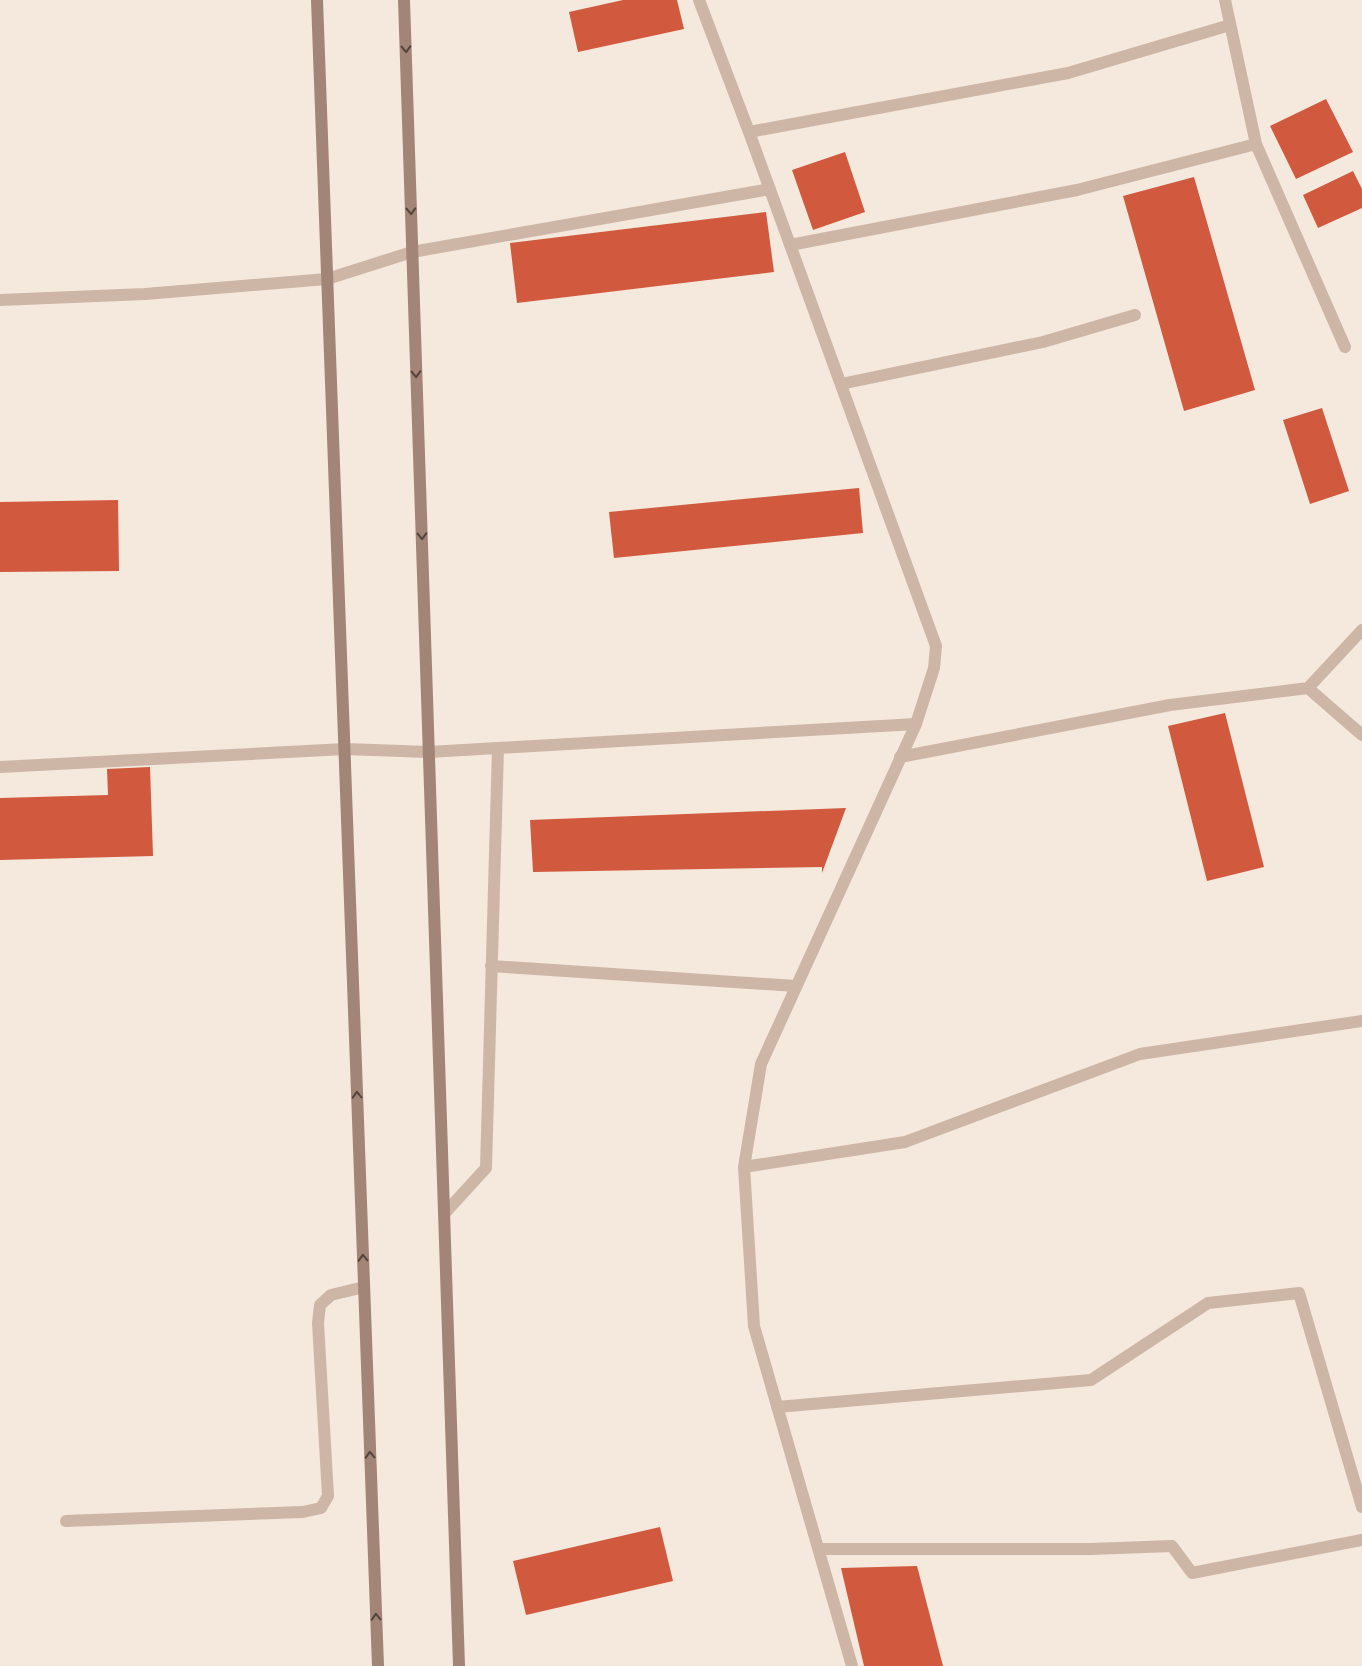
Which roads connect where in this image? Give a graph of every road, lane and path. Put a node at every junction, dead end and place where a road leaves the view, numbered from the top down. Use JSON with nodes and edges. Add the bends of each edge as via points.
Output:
{"nodes":[{"id":1,"x":317,"y":0,"type":"edge"},
{"id":2,"x":404,"y":0,"type":"edge"},
{"id":3,"x":699,"y":0,"type":"edge"},
{"id":4,"x":1225,"y":0,"type":"edge"},
{"id":5,"x":1230,"y":25,"type":"junction"},
{"id":6,"x":749,"y":132,"type":"junction"},
{"id":7,"x":1256,"y":144,"type":"junction"},
{"id":8,"x":770,"y":189,"type":"junction"},
{"id":9,"x":790,"y":245,"type":"junction"},
{"id":10,"x":412,"y":252,"type":"junction"},
{"id":11,"x":327,"y":279,"type":"junction"},
{"id":12,"x":0,"y":300,"type":"edge"},
{"id":13,"x":1135,"y":315,"type":"dead end"},
{"id":14,"x":1345,"y":348,"type":"dead end"},
{"id":15,"x":841,"y":384,"type":"junction"},
{"id":16,"x":1362,"y":630,"type":"edge"},
{"id":17,"x":1308,"y":688,"type":"junction"},
{"id":18,"x":916,"y":724,"type":"junction"},
{"id":19,"x":1362,"y":735,"type":"edge"},
{"id":20,"x":498,"y":748,"type":"junction"},
{"id":21,"x":345,"y":749,"type":"junction"},
{"id":22,"x":429,"y":752,"type":"junction"},
{"id":23,"x":900,"y":757,"type":"junction"},
{"id":24,"x":0,"y":767,"type":"edge"},
{"id":25,"x":492,"y":966,"type":"junction"},
{"id":26,"x":796,"y":986,"type":"junction"},
{"id":27,"x":1362,"y":1021,"type":"edge"},
{"id":28,"x":744,"y":1167,"type":"junction"},
{"id":29,"x":444,"y":1214,"type":"junction"},
{"id":30,"x":364,"y":1287,"type":"junction"},
{"id":31,"x":776,"y":1407,"type":"junction"},
{"id":32,"x":1362,"y":1507,"type":"edge"},
{"id":33,"x":66,"y":1521,"type":"dead end"},
{"id":34,"x":1362,"y":1540,"type":"edge"},
{"id":35,"x":819,"y":1549,"type":"junction"},
{"id":36,"x":378,"y":1666,"type":"edge"},
{"id":37,"x":459,"y":1666,"type":"edge"},
{"id":38,"x":852,"y":1666,"type":"edge"}],
"edges":[{"from":1,"to":11,"type":"main road"},
{"from":2,"to":10,"type":"main road","one_way":true},
{"from":3,"to":6,"type":"street"},
{"from":4,"to":5,"type":"street"},
{"from":5,"to":6,"type":"street","via":[[1068,73]]},
{"from":5,"to":7,"type":"street"},
{"from":6,"to":8,"type":"street"},
{"from":7,"to":9,"type":"street","via":[[1077,190]]},
{"from":7,"to":14,"type":"street"},
{"from":8,"to":9,"type":"street"},
{"from":8,"to":10,"type":"street"},
{"from":9,"to":15,"type":"street"},
{"from":10,"to":11,"type":"street"},
{"from":10,"to":22,"type":"main road","one_way":true},
{"from":11,"to":12,"type":"street","via":[[145,294]]},
{"from":11,"to":21,"type":"main road"},
{"from":13,"to":15,"type":"street","via":[[1043,342]]},
{"from":15,"to":18,"type":"street","via":[[936,646],[934,668]]},
{"from":16,"to":17,"type":"street"},
{"from":17,"to":19,"type":"street"},
{"from":17,"to":23,"type":"street","via":[[1170,705]]},
{"from":18,"to":20,"type":"street"},
{"from":18,"to":23,"type":"street"},
{"from":20,"to":22,"type":"street"},
{"from":20,"to":25,"type":"street"},
{"from":21,"to":22,"type":"street"},
{"from":21,"to":24,"type":"street"},
{"from":30,"to":21,"type":"main road","one_way":true},
{"from":22,"to":29,"type":"main road"},
{"from":23,"to":26,"type":"street"},
{"from":25,"to":26,"type":"street"},
{"from":25,"to":29,"type":"street","via":[[486,1168]]},
{"from":26,"to":28,"type":"street","via":[[761,1064]]},
{"from":27,"to":28,"type":"street","via":[[1140,1054],[906,1142]]},
{"from":28,"to":31,"type":"street","via":[[754,1326]]},
{"from":29,"to":37,"type":"main road"},
{"from":30,"to":33,"type":"street","via":[[331,1295],[320,1305],[318,1323],[328,1496],[321,1508],[303,1512]]},
{"from":36,"to":30,"type":"main road","one_way":true},
{"from":31,"to":32,"type":"street","via":[[1091,1380],[1208,1303],[1299,1293]]},
{"from":31,"to":35,"type":"street","via":[[788,1438]]},
{"from":34,"to":35,"type":"street","via":[[1192,1573],[1172,1546]]},
{"from":35,"to":38,"type":"street"}]}
